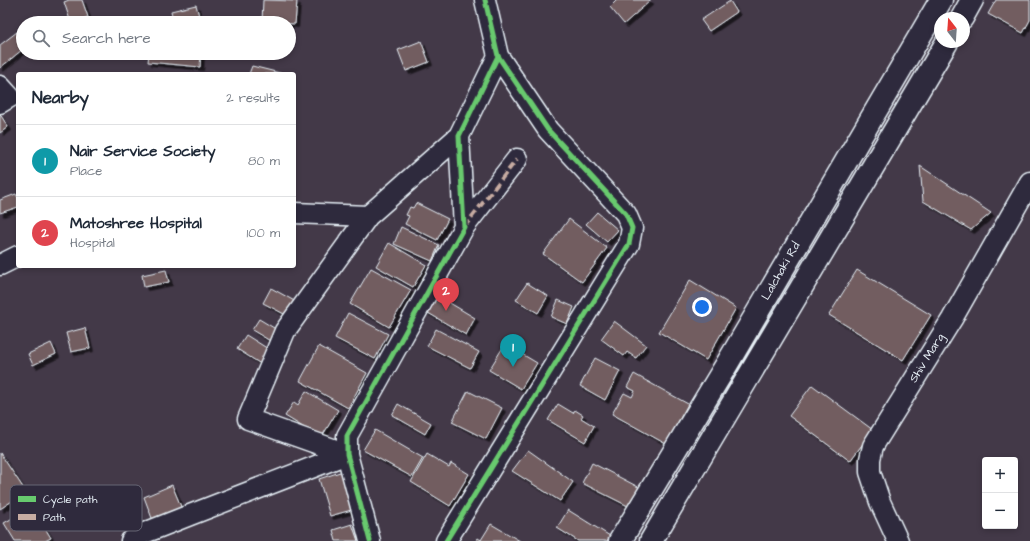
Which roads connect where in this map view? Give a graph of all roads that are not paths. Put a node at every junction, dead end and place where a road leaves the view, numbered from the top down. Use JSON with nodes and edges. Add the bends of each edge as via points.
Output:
{"nodes":[{"id":1,"x":485,"y":0,"type":"edge"},
{"id":2,"x":941,"y":0,"type":"edge"},
{"id":3,"x":972,"y":0,"type":"edge"},
{"id":4,"x":965,"y":12,"type":"edge"},
{"id":5,"x":944,"y":48,"type":"edge"},
{"id":6,"x":498,"y":56,"type":"junction"},
{"id":7,"x":0,"y":86,"type":"edge"},
{"id":8,"x":0,"y":103,"type":"edge"},
{"id":9,"x":459,"y":136,"type":"junction"},
{"id":10,"x":517,"y":159,"type":"dead end"},
{"id":11,"x":1030,"y":182,"type":"edge"},
{"id":12,"x":296,"y":212,"type":"edge"},
{"id":13,"x":368,"y":216,"type":"junction"},
{"id":14,"x":464,"y":227,"type":"junction"},
{"id":15,"x":16,"y":257,"type":"edge"},
{"id":16,"x":0,"y":265,"type":"edge"},
{"id":17,"x":727,"y":364,"type":"junction"},
{"id":18,"x":746,"y":379,"type":"junction"},
{"id":19,"x":347,"y":454,"type":"junction"},
{"id":20,"x":632,"y":522,"type":"junction"},
{"id":21,"x":652,"y":540,"type":"edge"},
{"id":22,"x":130,"y":541,"type":"edge"},
{"id":23,"x":370,"y":541,"type":"edge"},
{"id":24,"x":446,"y":541,"type":"edge"},
{"id":25,"x":620,"y":541,"type":"edge"},
{"id":26,"x":898,"y":541,"type":"edge"}],
"edges":[{"from":1,"to":6,"type":"street"},
{"from":2,"to":17,"type":"main road","name":"Lalchaki Rd"},
{"from":3,"to":4,"type":"main road"},
{"from":5,"to":18,"type":"main road"},
{"from":6,"to":9,"type":"street"},
{"from":6,"to":24,"type":"street","via":[[548,130],[626,214],[632,228],[629,244]]},
{"from":7,"to":8,"type":"street","via":[[10,97]]},
{"from":9,"to":13,"type":"street"},
{"from":9,"to":14,"type":"street"},
{"from":10,"to":14,"type":"street"},
{"from":11,"to":26,"type":"street","name":"Shiv Marg","via":[[952,319],[873,446],[870,472],[880,502]]},
{"from":12,"to":13,"type":"street"},
{"from":13,"to":19,"type":"street","via":[[285,331],[248,419]]},
{"from":14,"to":19,"type":"street","via":[[347,436]]},
{"from":15,"to":16,"type":"street"},
{"from":17,"to":18,"type":"main road"},
{"from":17,"to":20,"type":"main road","name":"Lalchaki Rd"},
{"from":18,"to":21,"type":"main road"},
{"from":19,"to":22,"type":"street","via":[[142,534]]},
{"from":19,"to":23,"type":"street"},
{"from":20,"to":21,"type":"main road"},
{"from":20,"to":25,"type":"main road","name":"Lalchaki Rd"}]}
